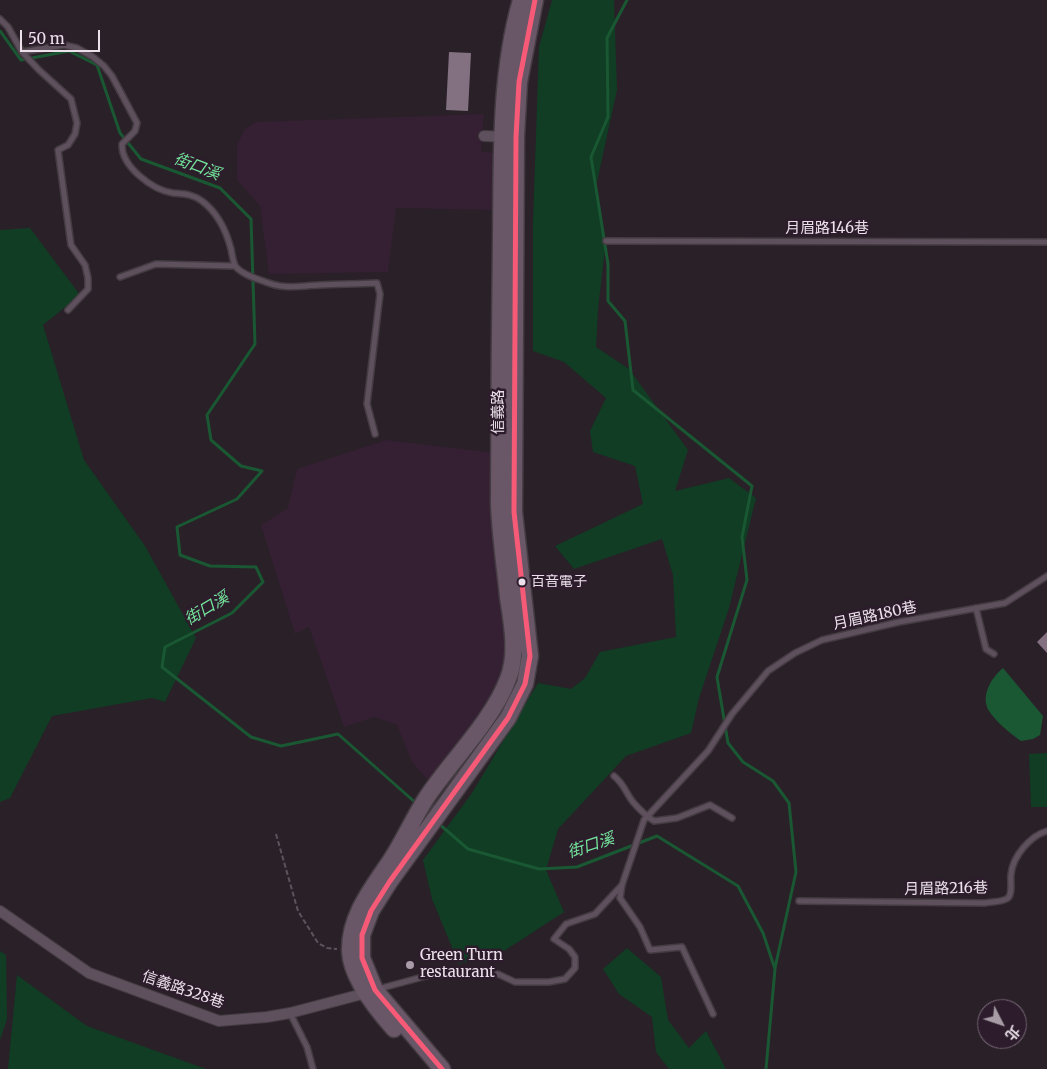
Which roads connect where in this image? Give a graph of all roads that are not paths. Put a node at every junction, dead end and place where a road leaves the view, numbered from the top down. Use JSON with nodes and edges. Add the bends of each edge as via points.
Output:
{"nodes":[{"id":1,"x":521,"y":0,"type":"edge"},
{"id":2,"x":536,"y":0,"type":"edge"},
{"id":3,"x":0,"y":19,"type":"edge"},
{"id":4,"x":22,"y":52,"type":"junction"},
{"id":5,"x":484,"y":136,"type":"dead end"},
{"id":6,"x":509,"y":137,"type":"junction"},
{"id":7,"x":606,"y":240,"type":"dead end"},
{"id":8,"x":1047,"y":242,"type":"edge"},
{"id":9,"x":235,"y":266,"type":"junction"},
{"id":10,"x":120,"y":277,"type":"dead end"},
{"id":11,"x":68,"y":310,"type":"dead end"},
{"id":12,"x":375,"y":434,"type":"dead end"},
{"id":13,"x":500,"y":526,"type":"junction"},
{"id":14,"x":516,"y":532,"type":"junction"},
{"id":15,"x":1047,"y":576,"type":"edge"},
{"id":16,"x":976,"y":608,"type":"junction"},
{"id":17,"x":994,"y":654,"type":"dead end"},
{"id":18,"x":614,"y":776,"type":"dead end"},
{"id":19,"x":647,"y":816,"type":"junction"},
{"id":20,"x":732,"y":818,"type":"dead end"},
{"id":21,"x":1047,"y":831,"type":"edge"},
{"id":22,"x":406,"y":848,"type":"junction"},
{"id":23,"x":622,"y":885,"type":"junction"},
{"id":24,"x":799,"y":901,"type":"dead end"},
{"id":25,"x":0,"y":911,"type":"edge"},
{"id":26,"x":371,"y":992,"type":"junction"},
{"id":27,"x":290,"y":1013,"type":"junction"},
{"id":28,"x":713,"y":1014,"type":"dead end"},
{"id":29,"x":313,"y":1069,"type":"edge"},
{"id":30,"x":429,"y":1069,"type":"edge"},
{"id":31,"x":442,"y":1069,"type":"edge"}],
"edges":[{"from":1,"to":6,"type":"main road","name":"信義路","via":[[508,66]]},
{"from":2,"to":6,"type":"main road","name":"信義路"},
{"from":3,"to":4,"type":"lane"},
{"from":4,"to":9,"type":"lane","via":[[64,45],[77,48],[104,66],[137,123],[122,144],[121,151],[132,170],[155,186],[200,199],[214,212],[225,228]]},
{"from":4,"to":11,"type":"lane","via":[[71,99],[77,123],[68,145],[58,150],[71,246],[85,266],[88,289]]},
{"from":5,"to":6,"type":"street"},
{"from":6,"to":13,"type":"main road","name":"信義路"},
{"from":6,"to":14,"type":"main road","name":"信義路"},
{"from":7,"to":8,"type":"lane","name":"月眉路146巷"},
{"from":9,"to":10,"type":"lane","via":[[156,264]]},
{"from":9,"to":12,"type":"lane","via":[[246,274],[286,288],[377,283],[380,294],[367,404]]},
{"from":13,"to":14,"type":"main road"},
{"from":13,"to":22,"type":"main road","name":"信義路","via":[[513,635],[512,666],[493,709],[426,798]]},
{"from":14,"to":22,"type":"main road","name":"信義路","via":[[530,656],[525,684],[508,718],[441,811]]},
{"from":15,"to":16,"type":"lane","name":"月眉路180巷","via":[[1005,603]]},
{"from":16,"to":17,"type":"lane","via":[[986,649]]},
{"from":16,"to":19,"type":"lane","name":"月眉路180巷","via":[[822,640],[794,653],[768,670],[708,751]]},
{"from":18,"to":19,"type":"lane"},
{"from":19,"to":20,"type":"lane","via":[[654,821],[677,818],[710,804]]},
{"from":19,"to":23,"type":"lane"},
{"from":21,"to":24,"type":"lane","name":"月眉路216巷","via":[[1037,834],[1016,856],[1007,899],[985,903]]},
{"from":22,"to":26,"type":"main road","via":[[371,911],[362,935],[362,958]]},
{"from":22,"to":26,"type":"main road","via":[[362,906],[353,924],[352,965]]},
{"from":23,"to":26,"type":"lane","via":[[595,914],[566,924],[554,939],[575,957],[575,968],[565,978],[549,982],[515,982],[498,974],[430,974]]},
{"from":23,"to":28,"type":"lane","via":[[620,898],[640,927],[650,950],[682,947]]},
{"from":25,"to":27,"type":"street","name":"信義路328巷","via":[[89,972],[219,1021]]},
{"from":26,"to":27,"type":"street","name":"信義路328巷"},
{"from":26,"to":30,"type":"main road","via":[[377,1010]]},
{"from":26,"to":31,"type":"main road"},
{"from":27,"to":29,"type":"lane","via":[[307,1047]]}]}
